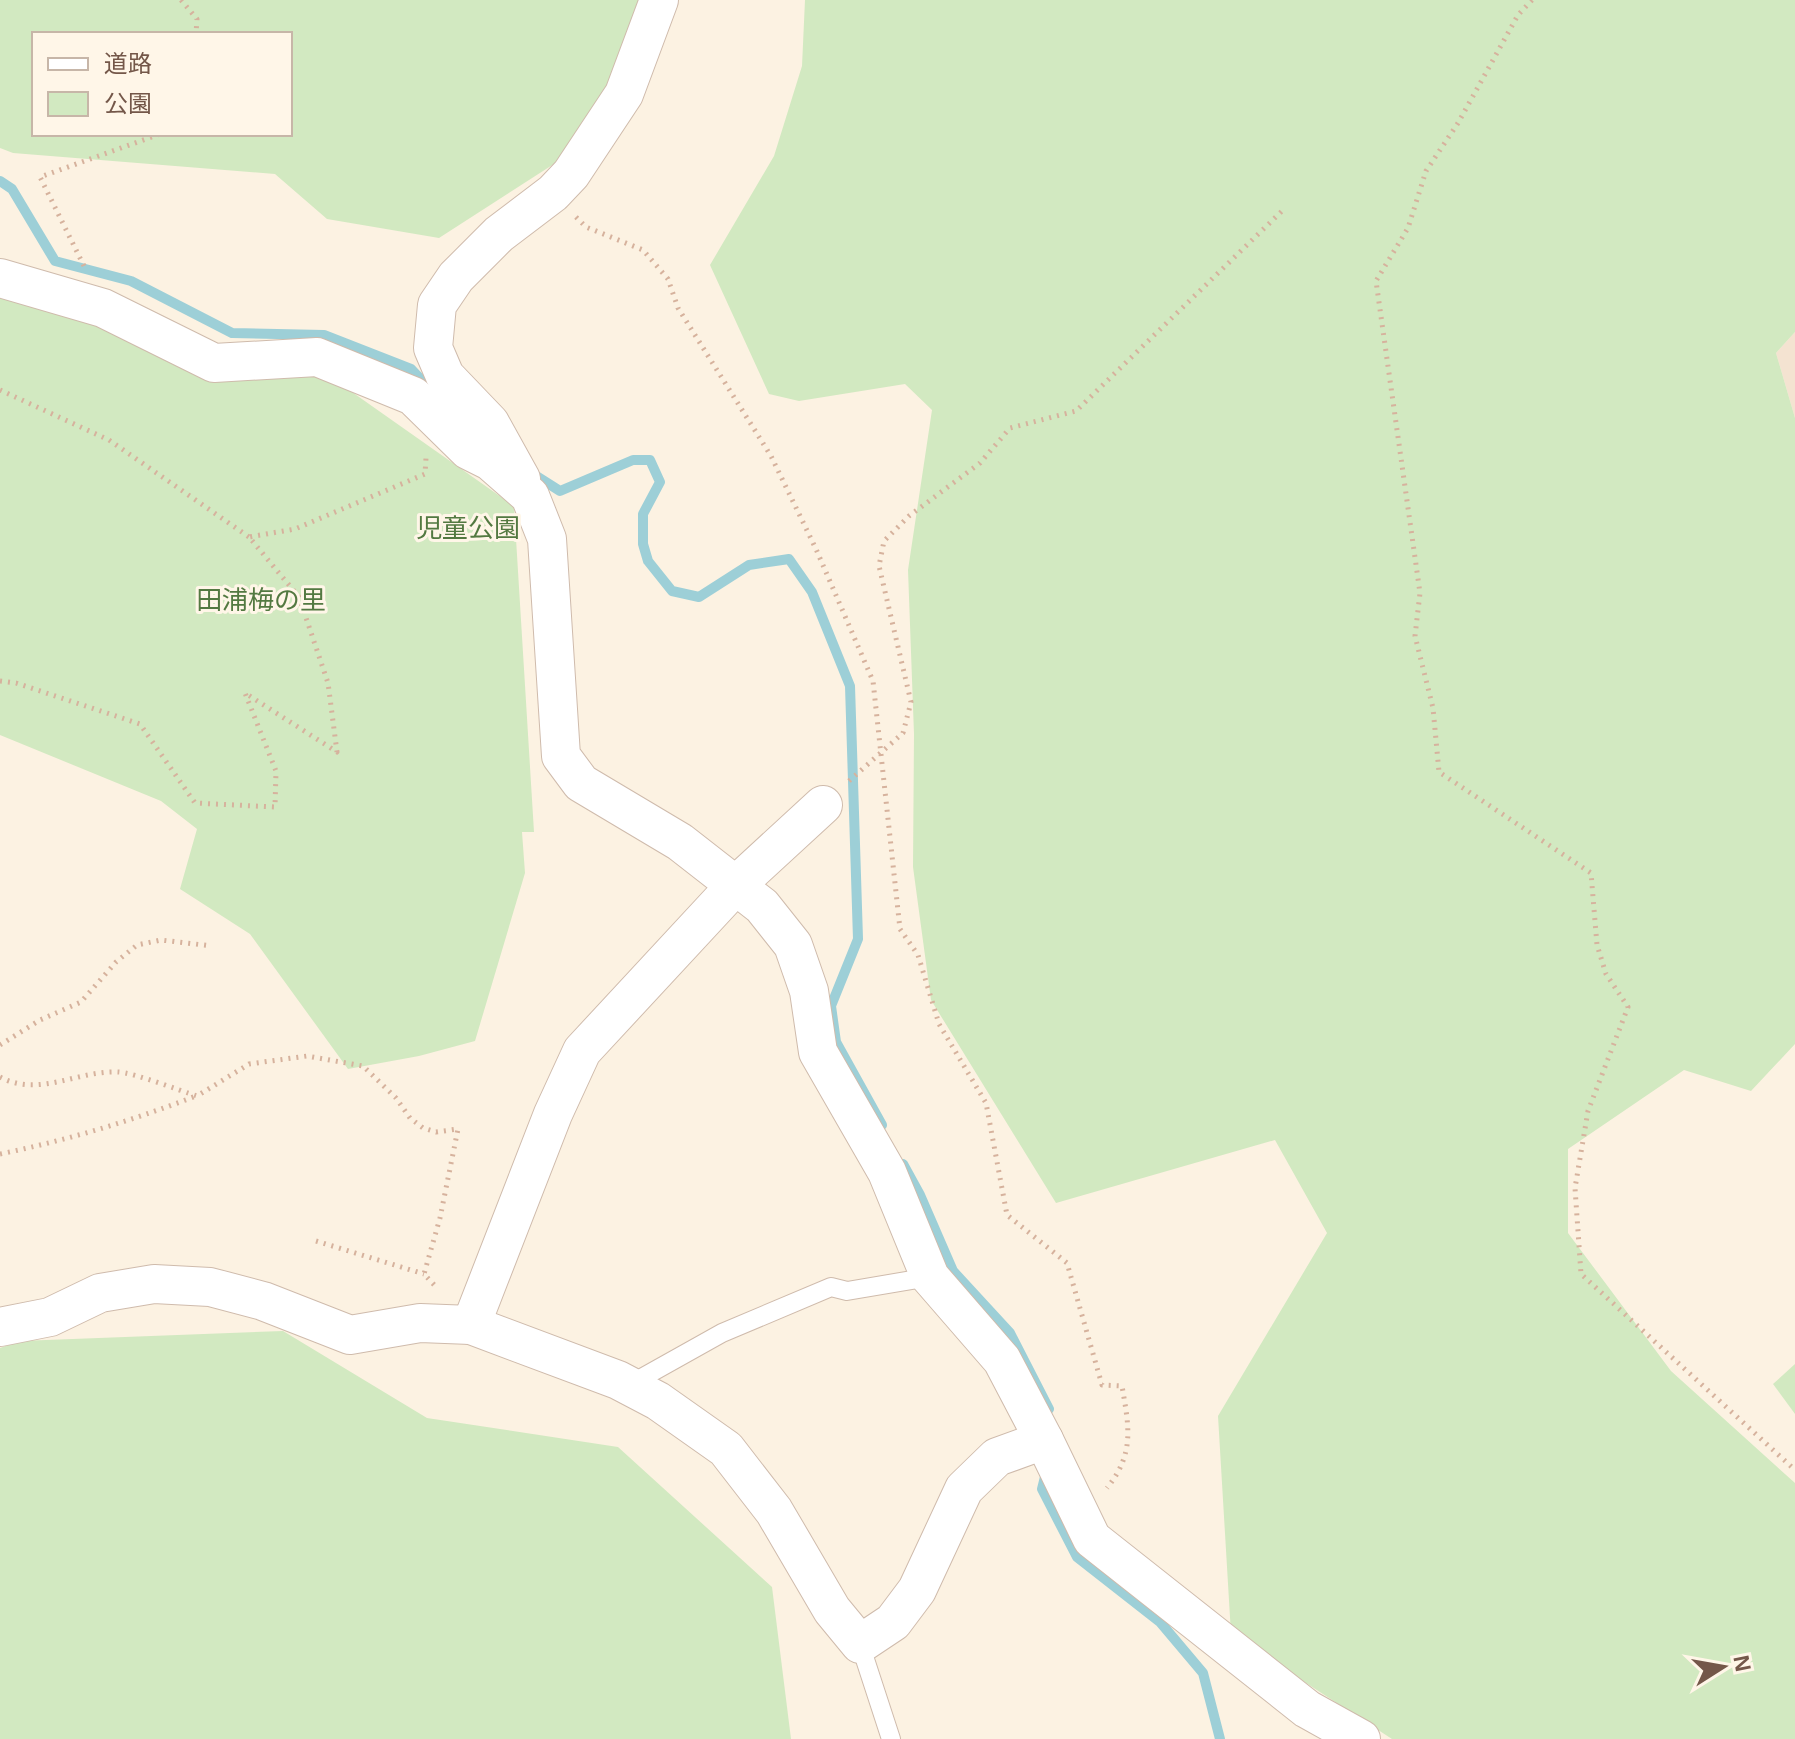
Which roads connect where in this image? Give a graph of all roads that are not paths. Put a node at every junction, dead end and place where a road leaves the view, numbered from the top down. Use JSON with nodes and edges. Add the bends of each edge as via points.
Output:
{"nodes":[{"id":1,"x":659,"y":0,"type":"edge"},
{"id":2,"x":0,"y":278,"type":"edge"},
{"id":3,"x":530,"y":496,"type":"junction"},
{"id":4,"x":823,"y":805,"type":"dead end"},
{"id":5,"x":735,"y":886,"type":"junction"},
{"id":6,"x":930,"y":1277,"type":"junction"},
{"id":7,"x":471,"y":1325,"type":"junction"},
{"id":8,"x":0,"y":1327,"type":"edge"},
{"id":9,"x":629,"y":1385,"type":"junction"},
{"id":10,"x":1044,"y":1440,"type":"junction"},
{"id":11,"x":860,"y":1644,"type":"junction"},
{"id":12,"x":891,"y":1739,"type":"edge"},
{"id":13,"x":1361,"y":1739,"type":"edge"}],
"edges":[{"from":1,"to":3,"type":"street","via":[[624,94],[571,174],[499,234],[456,277],[437,305],[433,348],[445,376],[490,423]]},
{"from":2,"to":3,"type":"street","via":[[103,308],[214,363],[317,357],[359,373],[413,396],[468,450],[490,461]]},
{"from":3,"to":5,"type":"street","via":[[547,539],[561,756],[581,783],[680,842]]},
{"from":4,"to":5,"type":"street"},
{"from":5,"to":6,"type":"street","via":[[762,906],[793,945],[809,991],[818,1052],[887,1172]]},
{"from":5,"to":7,"type":"street","via":[[582,1051]]},
{"from":6,"to":9,"type":"lane","via":[[847,1291],[831,1287],[722,1333]]},
{"from":6,"to":10,"type":"street","via":[[1002,1360]]},
{"from":7,"to":8,"type":"street","via":[[420,1323],[350,1335],[210,1287],[154,1284],[100,1293],[50,1317]]},
{"from":7,"to":9,"type":"street"},
{"from":9,"to":11,"type":"street","via":[[726,1449],[774,1511],[832,1610]]},
{"from":10,"to":11,"type":"street","via":[[997,1457],[964,1489],[917,1590],[893,1622]]},
{"from":10,"to":13,"type":"street","via":[[1092,1539],[1307,1709]]},
{"from":11,"to":12,"type":"lane"}]}
